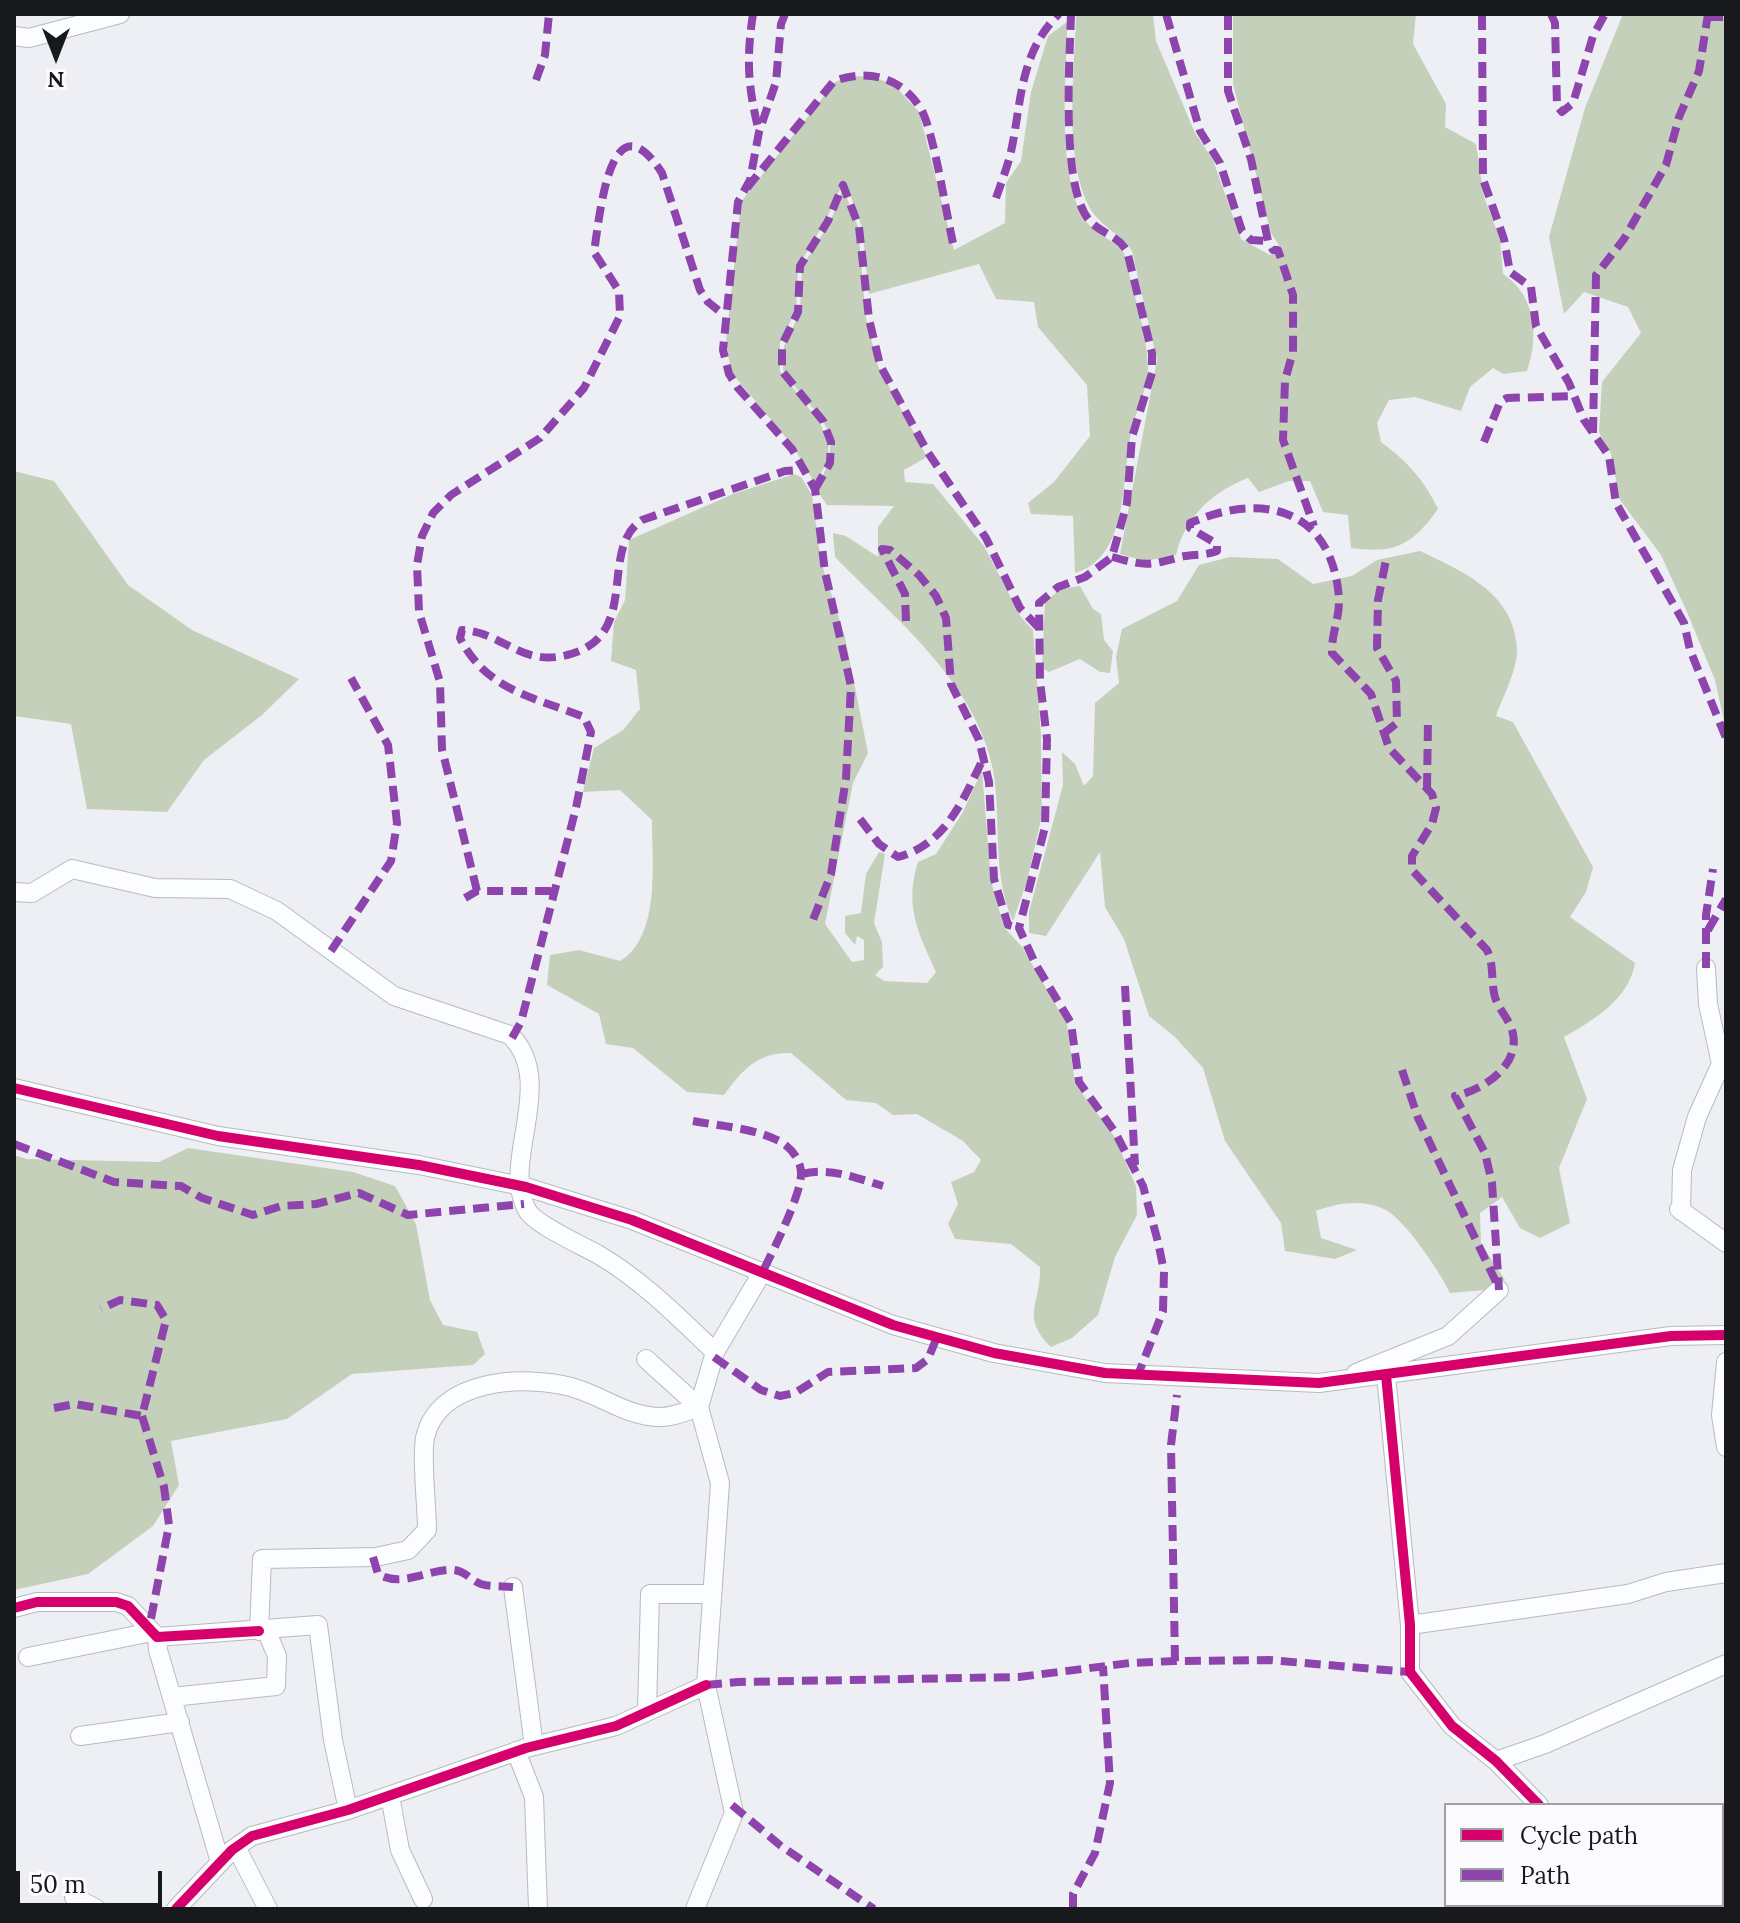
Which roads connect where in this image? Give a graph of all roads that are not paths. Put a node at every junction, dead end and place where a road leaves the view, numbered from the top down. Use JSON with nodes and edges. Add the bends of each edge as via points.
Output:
{"nodes":[{"id":1,"x":120,"y":14,"type":"edge"},
{"id":2,"x":14,"y":36,"type":"edge"},
{"id":3,"x":14,"y":892,"type":"edge"},
{"id":4,"x":1706,"y":968,"type":"dead end"},
{"id":5,"x":14,"y":1088,"type":"edge"},
{"id":6,"x":517,"y":1185,"type":"junction"},
{"id":7,"x":1726,"y":1243,"type":"edge"},
{"id":8,"x":763,"y":1271,"type":"junction"},
{"id":9,"x":1499,"y":1290,"type":"dead end"},
{"id":10,"x":1726,"y":1335,"type":"edge"},
{"id":11,"x":715,"y":1352,"type":"junction"},
{"id":12,"x":646,"y":1359,"type":"dead end"},
{"id":13,"x":1726,"y":1362,"type":"edge"},
{"id":14,"x":1386,"y":1375,"type":"junction"},
{"id":15,"x":1339,"y":1380,"type":"junction"},
{"id":16,"x":699,"y":1407,"type":"junction"},
{"id":17,"x":1726,"y":1447,"type":"edge"},
{"id":18,"x":1726,"y":1573,"type":"edge"},
{"id":19,"x":513,"y":1587,"type":"dead end"},
{"id":20,"x":712,"y":1594,"type":"junction"},
{"id":21,"x":14,"y":1608,"type":"edge"},
{"id":22,"x":1410,"y":1625,"type":"junction"},
{"id":23,"x":262,"y":1630,"type":"junction"},
{"id":24,"x":155,"y":1634,"type":"junction"},
{"id":25,"x":28,"y":1657,"type":"dead end"},
{"id":26,"x":1726,"y":1664,"type":"edge"},
{"id":27,"x":706,"y":1685,"type":"junction"},
{"id":28,"x":172,"y":1697,"type":"junction"},
{"id":29,"x":647,"y":1712,"type":"junction"},
{"id":30,"x":180,"y":1722,"type":"junction"},
{"id":31,"x":80,"y":1736,"type":"dead end"},
{"id":32,"x":525,"y":1749,"type":"junction"},
{"id":33,"x":1496,"y":1761,"type":"junction"},
{"id":34,"x":390,"y":1796,"type":"junction"},
{"id":35,"x":1537,"y":1803,"type":"edge"},
{"id":36,"x":348,"y":1810,"type":"junction"},
{"id":37,"x":236,"y":1847,"type":"junction"},
{"id":38,"x":220,"y":1862,"type":"junction"},
{"id":39,"x":74,"y":1897,"type":"dead end"},
{"id":40,"x":423,"y":1899,"type":"dead end"},
{"id":41,"x":97,"y":1909,"type":"edge"},
{"id":42,"x":176,"y":1909,"type":"edge"},
{"id":43,"x":268,"y":1909,"type":"edge"},
{"id":44,"x":538,"y":1909,"type":"edge"},
{"id":45,"x":695,"y":1909,"type":"edge"}],
"edges":[{"from":1,"to":2,"type":"street","via":[[29,38]]},
{"from":3,"to":6,"type":"street","via":[[32,893],[72,869],[155,888],[230,889],[277,911],[394,996],[510,1035],[526,1066],[530,1118]]},
{"from":4,"to":7,"type":"street","via":[[1721,1064],[1697,1117],[1682,1170],[1680,1210]]},
{"from":5,"to":6,"type":"street","via":[[218,1136]]},
{"from":6,"to":8,"type":"street","via":[[632,1220]]},
{"from":6,"to":11,"type":"street","via":[[528,1214],[629,1272]]},
{"from":8,"to":11,"type":"street"},
{"from":8,"to":15,"type":"street","via":[[893,1325],[994,1353],[1105,1373]]},
{"from":9,"to":15,"type":"street","via":[[1448,1336]]},
{"from":10,"to":14,"type":"street","via":[[1671,1336]]},
{"from":11,"to":16,"type":"street"},
{"from":12,"to":16,"type":"street"},
{"from":13,"to":17,"type":"street","via":[[1721,1415]]},
{"from":14,"to":15,"type":"street"},
{"from":14,"to":22,"type":"street"},
{"from":16,"to":20,"type":"street","via":[[720,1483]]},
{"from":16,"to":23,"type":"street","via":[[660,1418],[633,1413],[572,1387],[521,1381],[475,1386],[443,1407],[425,1437],[427,1530],[408,1550],[376,1557],[262,1559]]},
{"from":18,"to":22,"type":"street","via":[[1628,1594]]},
{"from":19,"to":32,"type":"street"},
{"from":20,"to":27,"type":"street"},
{"from":20,"to":29,"type":"street","via":[[650,1594]]},
{"from":21,"to":24,"type":"street","via":[[37,1602],[116,1602],[128,1606]]},
{"from":22,"to":33,"type":"street","via":[[1410,1672],[1452,1726]]},
{"from":23,"to":24,"type":"street"},
{"from":23,"to":28,"type":"street","via":[[277,1656],[276,1686]]},
{"from":23,"to":36,"type":"street","via":[[318,1625]]},
{"from":24,"to":25,"type":"street"},
{"from":24,"to":28,"type":"street"},
{"from":26,"to":33,"type":"street"},
{"from":27,"to":29,"type":"street"},
{"from":27,"to":45,"type":"street","via":[[734,1813]]},
{"from":28,"to":30,"type":"street"},
{"from":29,"to":32,"type":"street","via":[[616,1726]]},
{"from":30,"to":31,"type":"street"},
{"from":30,"to":38,"type":"street"},
{"from":32,"to":34,"type":"street"},
{"from":32,"to":44,"type":"street","via":[[534,1797]]},
{"from":33,"to":35,"type":"street"},
{"from":34,"to":36,"type":"street"},
{"from":34,"to":40,"type":"street","via":[[400,1850]]},
{"from":36,"to":37,"type":"street","via":[[252,1836]]},
{"from":37,"to":38,"type":"street"},
{"from":37,"to":43,"type":"street"},
{"from":38,"to":42,"type":"street"},
{"from":39,"to":41,"type":"street"}]}
